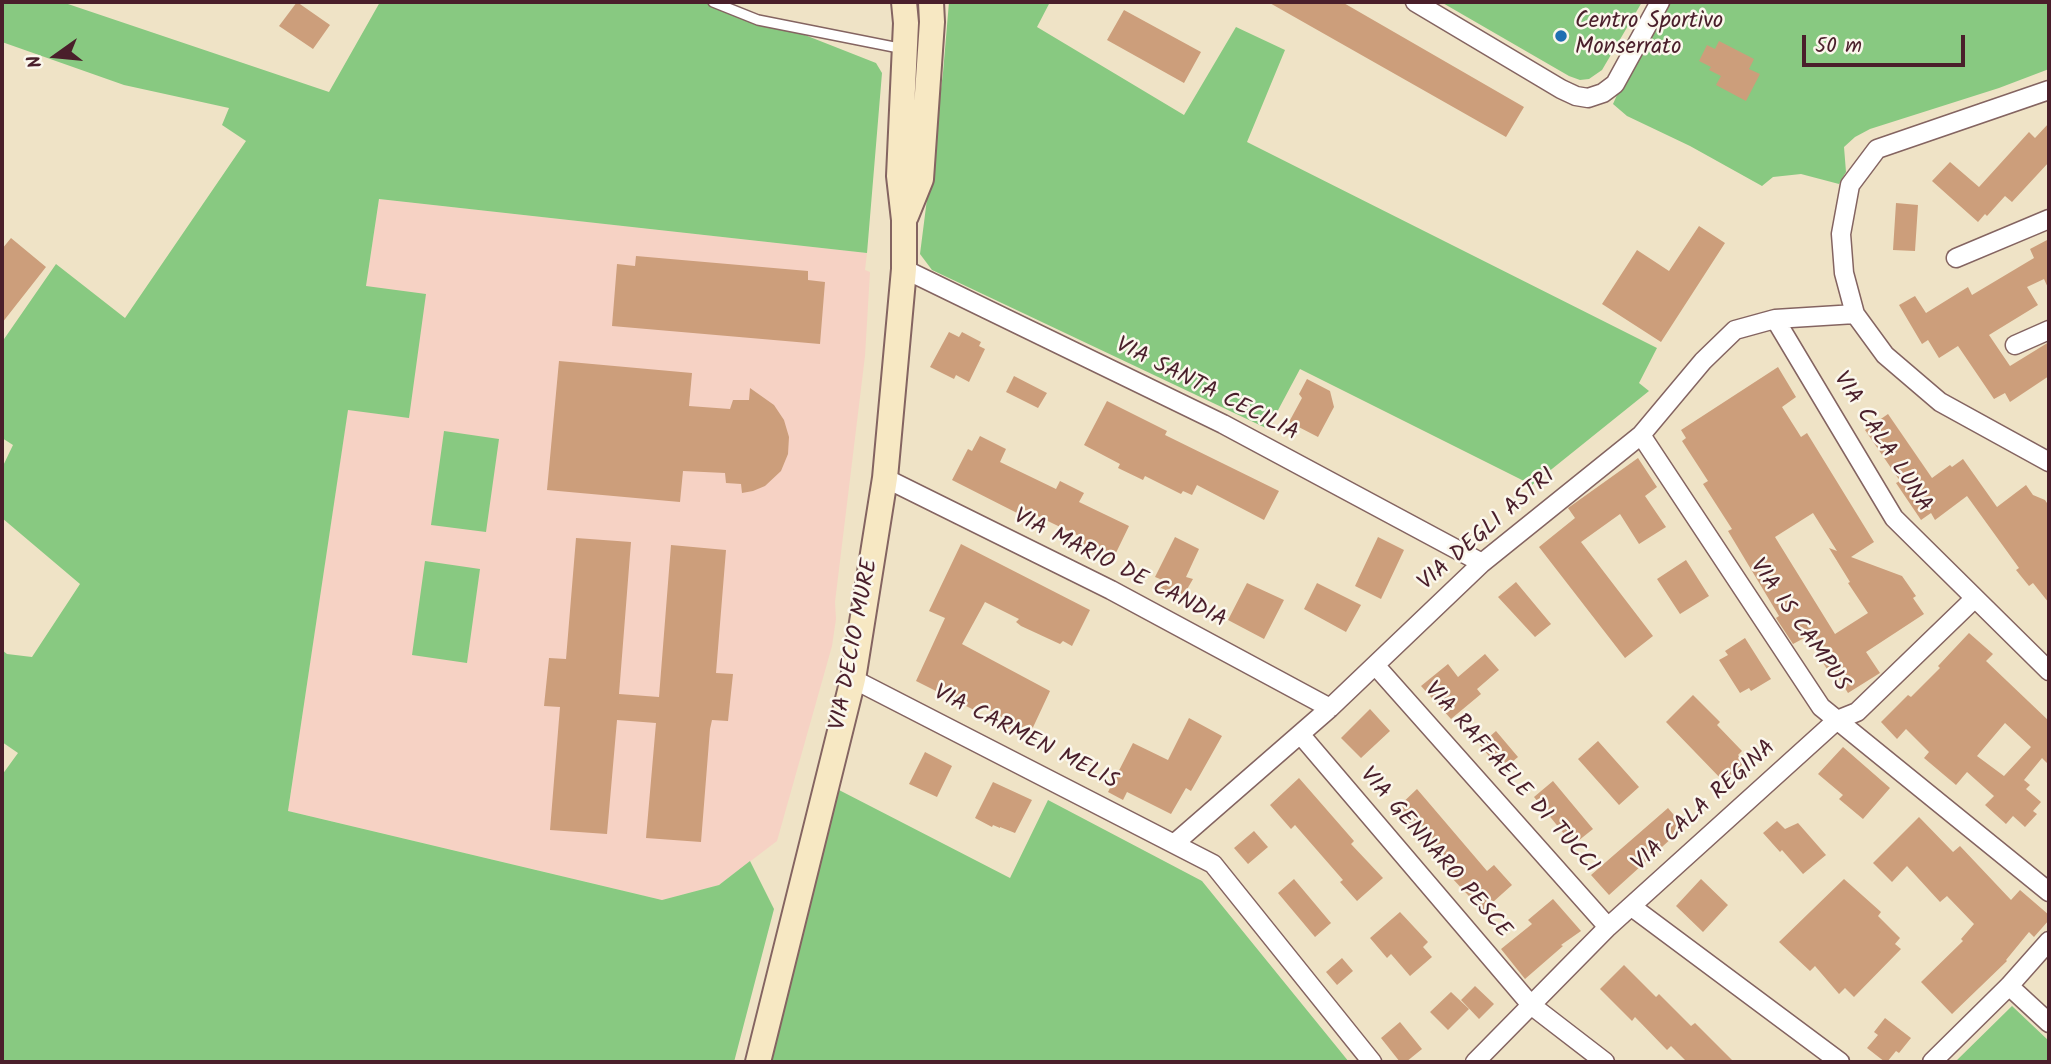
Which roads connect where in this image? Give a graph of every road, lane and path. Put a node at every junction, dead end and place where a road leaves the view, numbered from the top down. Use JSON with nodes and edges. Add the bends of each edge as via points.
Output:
{"nodes":[{"id":1,"x":713,"y":2,"type":"edge"},
{"id":2,"x":904,"y":2,"type":"edge"},
{"id":3,"x":930,"y":2,"type":"edge"},
{"id":4,"x":1415,"y":2,"type":"edge"},
{"id":5,"x":1660,"y":2,"type":"edge"},
{"id":6,"x":905,"y":49,"type":"junction"},
{"id":7,"x":2049,"y":90,"type":"edge"},
{"id":8,"x":2049,"y":219,"type":"edge"},
{"id":9,"x":904,"y":220,"type":"junction"},
{"id":10,"x":1956,"y":258,"type":"dead end"},
{"id":11,"x":904,"y":269,"type":"junction"},
{"id":12,"x":1855,"y":314,"type":"junction"},
{"id":13,"x":1775,"y":319,"type":"junction"},
{"id":14,"x":2049,"y":330,"type":"edge"},
{"id":15,"x":2015,"y":345,"type":"dead end"},
{"id":16,"x":1641,"y":435,"type":"junction"},
{"id":17,"x":2049,"y":462,"type":"edge"},
{"id":18,"x":885,"y":478,"type":"junction"},
{"id":19,"x":1482,"y":563,"type":"junction"},
{"id":20,"x":1975,"y":598,"type":"junction"},
{"id":21,"x":1375,"y":665,"type":"junction"},
{"id":22,"x":2049,"y":671,"type":"edge"},
{"id":23,"x":853,"y":679,"type":"junction"},
{"id":24,"x":1330,"y":708,"type":"junction"},
{"id":25,"x":1837,"y":720,"type":"junction"},
{"id":26,"x":1300,"y":734,"type":"junction"},
{"id":27,"x":1175,"y":843,"type":"junction"},
{"id":28,"x":2049,"y":892,"type":"edge"},
{"id":29,"x":1632,"y":907,"type":"junction"},
{"id":30,"x":1608,"y":927,"type":"junction"},
{"id":31,"x":2049,"y":941,"type":"edge"},
{"id":32,"x":2009,"y":986,"type":"junction"},
{"id":33,"x":1531,"y":1005,"type":"junction"},
{"id":34,"x":2049,"y":1023,"type":"edge"},
{"id":35,"x":758,"y":1062,"type":"edge"},
{"id":36,"x":1372,"y":1062,"type":"edge"},
{"id":37,"x":1475,"y":1062,"type":"edge"},
{"id":38,"x":1605,"y":1062,"type":"edge"},
{"id":39,"x":1840,"y":1062,"type":"edge"},
{"id":40,"x":1932,"y":1062,"type":"edge"}],
"edges":[{"from":1,"to":6,"type":"lane","via":[[758,20]]},
{"from":2,"to":6,"type":"street","name":"VIA DECIO MURE"},
{"from":3,"to":9,"type":"street","name":"VIA DECIO MURE","via":[[921,179]]},
{"from":4,"to":5,"type":"street","via":[[1562,89],[1588,98],[1615,84]]},
{"from":6,"to":9,"type":"street","name":"VIA DECIO MURE","via":[[899,176]]},
{"from":7,"to":12,"type":"street","via":[[1877,149],[1850,185],[1841,234],[1844,273]]},
{"from":8,"to":10,"type":"street"},
{"from":9,"to":11,"type":"street","name":"VIA DECIO MURE"},
{"from":11,"to":18,"type":"street","name":"VIA DECIO MURE"},
{"from":11,"to":19,"type":"street","name":"VIA SANTA CECILIA","via":[[1223,424]]},
{"from":12,"to":13,"type":"street","name":"VIA DEGLI ASTRI"},
{"from":12,"to":17,"type":"street","via":[[1885,355],[1940,402]]},
{"from":13,"to":16,"type":"street","name":"VIA DEGLI ASTRI","via":[[1735,330],[1703,360]]},
{"from":13,"to":20,"type":"street","name":"VIA CALA LUNA","via":[[1894,518]]},
{"from":14,"to":15,"type":"street"},
{"from":16,"to":19,"type":"street","name":"VIA DEGLI ASTRI"},
{"from":16,"to":25,"type":"street","name":"VIA IS CAMPUS","via":[[1821,707]]},
{"from":18,"to":23,"type":"street","name":"VIA DECIO MURE"},
{"from":18,"to":24,"type":"street","name":"VIA MARIO DE CANDIA","via":[[1111,590]]},
{"from":19,"to":21,"type":"street","name":"VIA DEGLI ASTRI"},
{"from":20,"to":22,"type":"street","name":"VIA CALA LUNA"},
{"from":20,"to":25,"type":"street","name":"VIA CALA REGINA","via":[[1857,712]]},
{"from":21,"to":24,"type":"street","name":"VIA DEGLI ASTRI"},
{"from":21,"to":30,"type":"street","name":"VIA RAFFAELE DI TUCCI"},
{"from":23,"to":27,"type":"street","name":"VIA CARMEN MELIS"},
{"from":23,"to":35,"type":"street","name":"VIA DECIO MURE"},
{"from":24,"to":26,"type":"street","name":"VIA DEGLI ASTRI"},
{"from":25,"to":28,"type":"street","name":"VIA IS CAMPUS"},
{"from":25,"to":29,"type":"street","name":"VIA CALA REGINA"},
{"from":26,"to":27,"type":"street","name":"VIA DEGLI ASTRI"},
{"from":26,"to":33,"type":"street","name":"VIA GENNARO PESCE"},
{"from":27,"to":36,"type":"street","name":"VIA CARMEN MELIS","via":[[1213,864]]},
{"from":29,"to":30,"type":"street","name":"VIA CALA REGINA"},
{"from":29,"to":39,"type":"street"},
{"from":30,"to":33,"type":"street","name":"VIA CALA REGINA"},
{"from":31,"to":32,"type":"street"},
{"from":32,"to":34,"type":"street"},
{"from":32,"to":40,"type":"street"},
{"from":33,"to":37,"type":"street","name":"VIA CALA REGINA"},
{"from":33,"to":38,"type":"street","name":"VIA GENNARO PESCE"}]}
